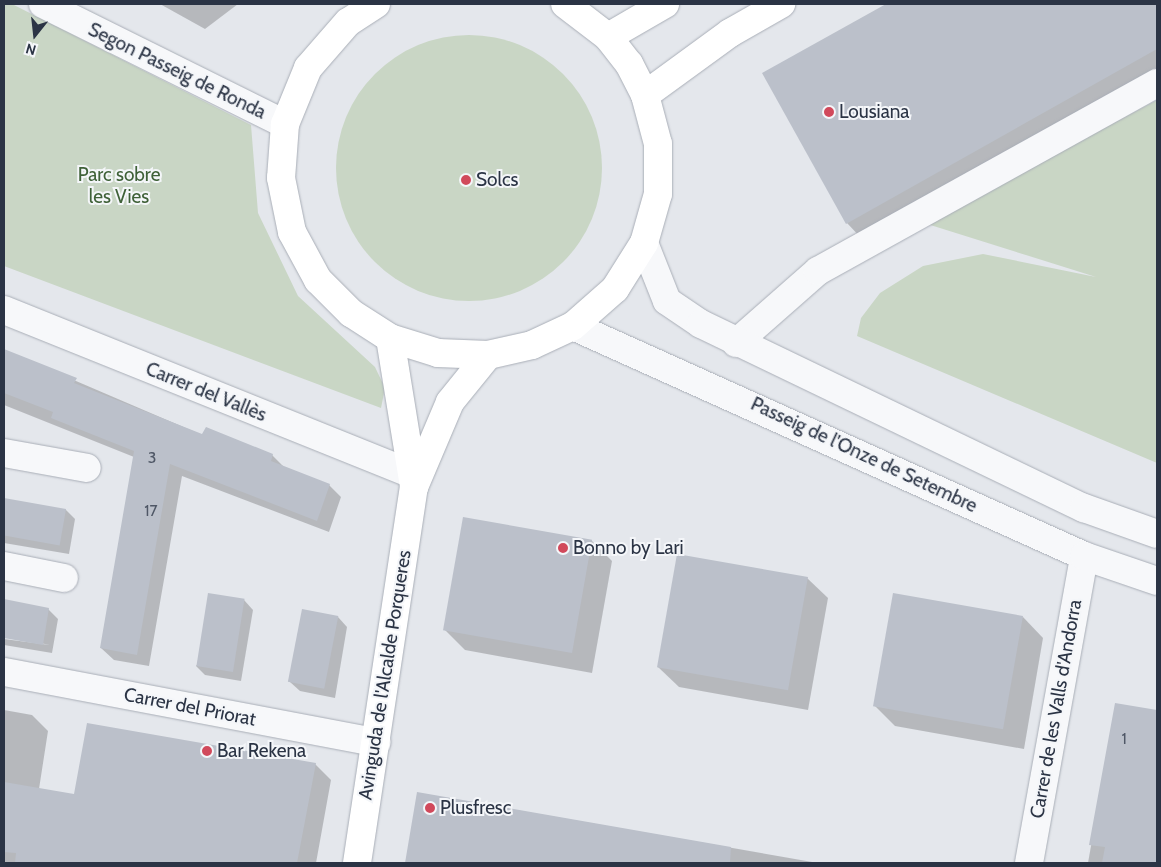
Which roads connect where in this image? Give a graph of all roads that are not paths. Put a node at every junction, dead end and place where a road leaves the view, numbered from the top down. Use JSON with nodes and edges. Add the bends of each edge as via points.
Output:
{"nodes":[{"id":1,"x":43,"y":4,"type":"edge"},
{"id":2,"x":376,"y":4,"type":"edge"},
{"id":3,"x":565,"y":4,"type":"edge"},
{"id":4,"x":665,"y":4,"type":"edge"},
{"id":5,"x":781,"y":4,"type":"edge"},
{"id":6,"x":342,"y":13,"type":"edge"},
{"id":7,"x":608,"y":37,"type":"junction"},
{"id":8,"x":1157,"y":84,"type":"edge"},
{"id":9,"x":645,"y":95,"type":"junction"},
{"id":10,"x":285,"y":124,"type":"junction"},
{"id":11,"x":644,"y":243,"type":"junction"},
{"id":12,"x":4,"y":310,"type":"edge"},
{"id":13,"x":573,"y":326,"type":"junction"},
{"id":14,"x":390,"y":338,"type":"junction"},
{"id":15,"x":736,"y":343,"type":"junction"},
{"id":16,"x":488,"y":355,"type":"junction"},
{"id":17,"x":4,"y":453,"type":"edge"},
{"id":18,"x":87,"y":468,"type":"dead end"},
{"id":19,"x":412,"y":480,"type":"junction"},
{"id":20,"x":1157,"y":534,"type":"edge"},
{"id":21,"x":1084,"y":556,"type":"junction"},
{"id":22,"x":4,"y":566,"type":"edge"},
{"id":23,"x":64,"y":578,"type":"dead end"},
{"id":24,"x":1157,"y":581,"type":"edge"},
{"id":25,"x":4,"y":672,"type":"edge"},
{"id":26,"x":376,"y":742,"type":"junction"},
{"id":27,"x":357,"y":863,"type":"edge"},
{"id":28,"x":1029,"y":863,"type":"edge"}],
"edges":[{"from":1,"to":10,"type":"street","name":"Segon Passeig de Ronda"},
{"from":2,"to":6,"type":"main road"},
{"from":3,"to":7,"type":"main road"},
{"from":4,"to":7,"type":"main road"},
{"from":5,"to":9,"type":"main road","via":[[730,33]]},
{"from":6,"to":10,"type":"main road","via":[[308,68]]},
{"from":7,"to":9,"type":"main road","via":[[629,64]]},
{"from":8,"to":15,"type":"street","via":[[818,270]]},
{"from":9,"to":11,"type":"main road","via":[[658,144],[658,194]]},
{"from":10,"to":14,"type":"main road","via":[[281,178],[292,232],[318,280],[350,313]]},
{"from":11,"to":13,"type":"main road","via":[[615,289]]},
{"from":11,"to":15,"type":"street","via":[[667,301]]},
{"from":12,"to":19,"type":"street","name":"Carrer del Vallès"},
{"from":13,"to":16,"type":"main road","via":[[532,345]]},
{"from":13,"to":21,"type":"street","name":"Passeig de l'Onze de Setembre"},
{"from":14,"to":16,"type":"main road","via":[[438,353]]},
{"from":14,"to":19,"type":"main road","name":"Avinguda de l'Alcalde Porqueres"},
{"from":15,"to":20,"type":"street","via":[[1084,508]]},
{"from":16,"to":19,"type":"main road","name":"Avinguda de l'Alcalde Porqueres","via":[[450,402]]},
{"from":17,"to":18,"type":"street"},
{"from":19,"to":26,"type":"main road","name":"Avinguda de l'Alcalde Porqueres"},
{"from":21,"to":24,"type":"street","name":"Passeig de l'Onze de Setembre"},
{"from":21,"to":28,"type":"street","name":"Carrer de les Valls d'Andorra"},
{"from":22,"to":23,"type":"street"},
{"from":25,"to":26,"type":"street","name":"Carrer del Priorat"},
{"from":26,"to":27,"type":"main road","name":"Avinguda de l'Alcalde Porqueres"}]}
